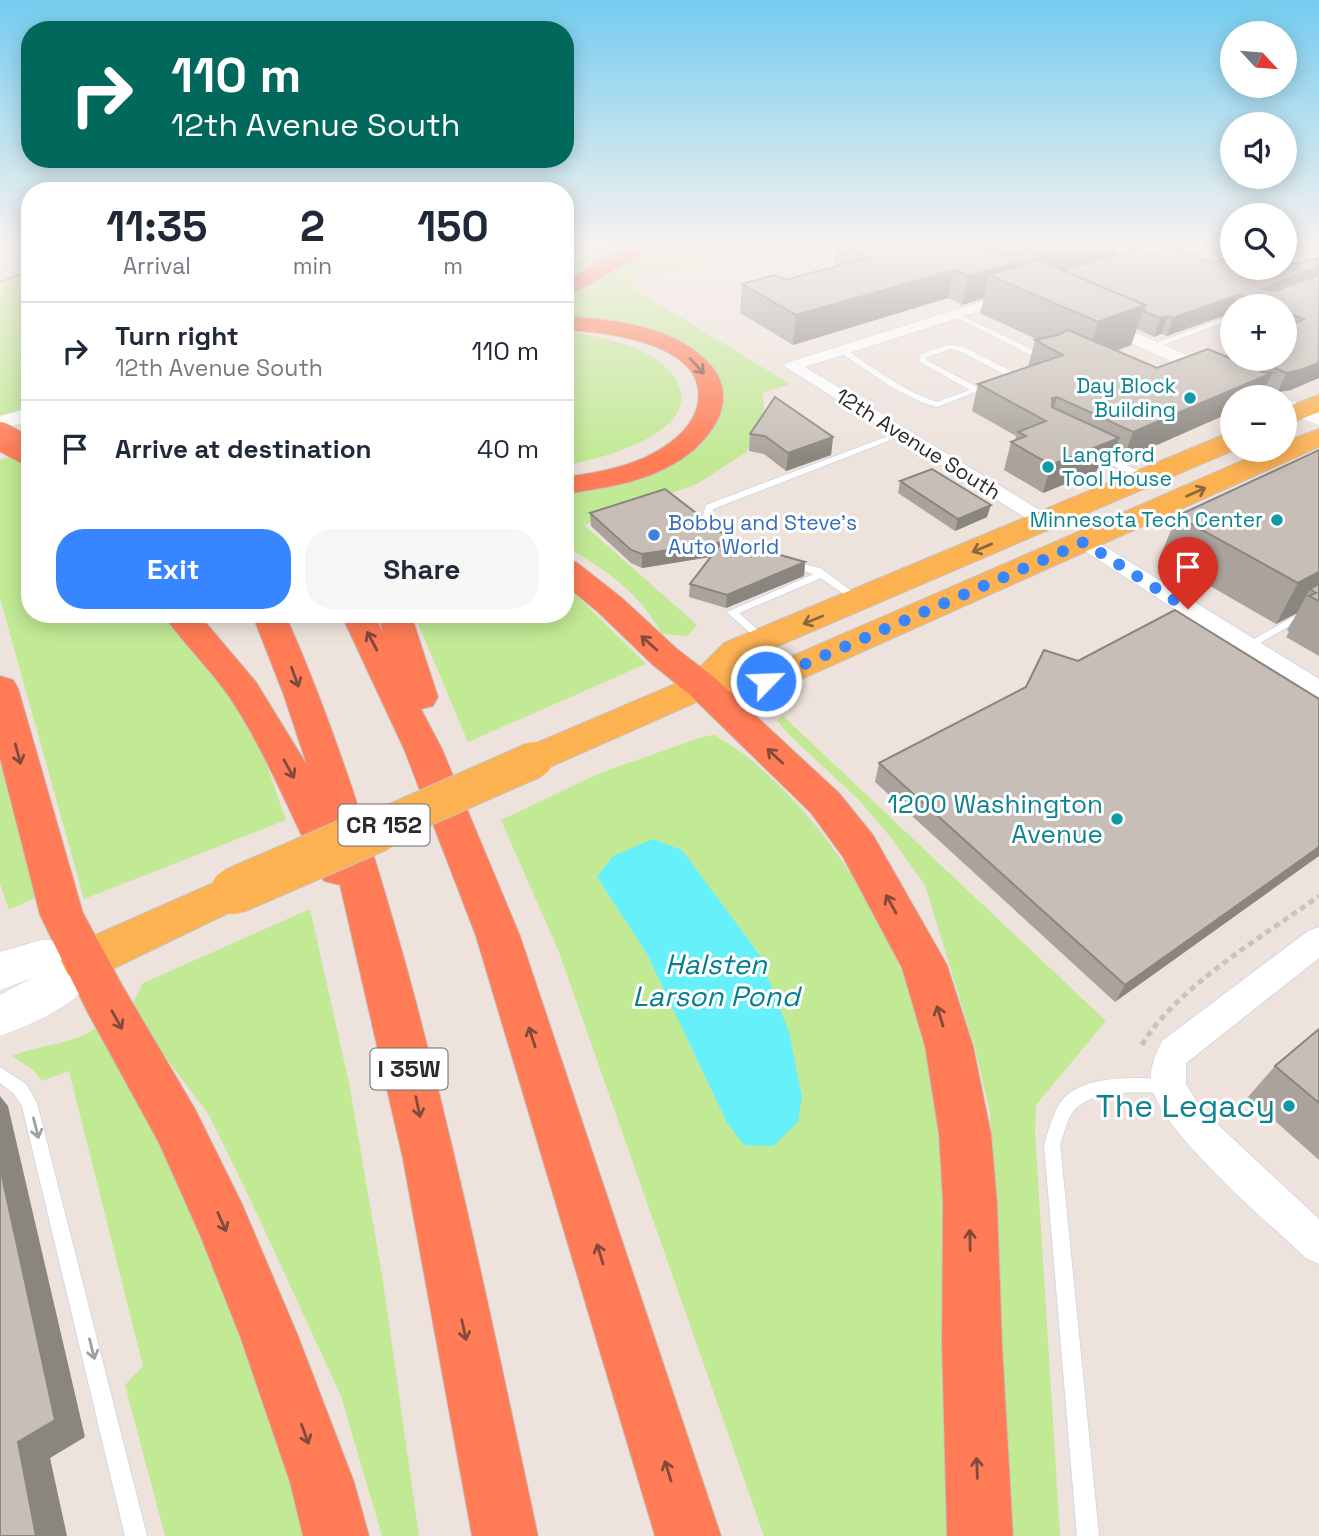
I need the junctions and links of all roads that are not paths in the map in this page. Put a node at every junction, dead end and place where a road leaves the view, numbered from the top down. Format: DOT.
graph roads {
  1 [pos="948,316"];
  2 [pos="957,316"];
  3 [pos="1084,316"];
  4 [pos="1220,321"];
  5 [pos="574,326"];
  6 [pos="574,327"];
  7 [pos="1152,346"];
  8 [pos="839,349"];
  9 [pos="1046,359"];
  10 [pos="792,366"];
  11 [pos="878,373"];
  12 [pos="1241,385"];
  13 [pos="976,390"];
  14 [pos="21,417"];
  15 [pos="0,423"];
  16 [pos="902,434"];
  17 [pos="0,436"];
  18 [pos="1319,437"];
  19 [pos="1220,446"];
  20 [pos="21,447"];
  21 [pos="21,447"];
  22 [pos="1084,448"];
  23 [pos="0,454"];
  24 [pos="574,469"];
  25 [pos="1147,478"];
  26 [pos="574,484"];
  27 [pos="1044,521"];
  28 [pos="1084,542"];
  29 [pos="822,574"];
  30 [pos="574,577"];
  31 [pos="860,601"];
  32 [pos="945,603"];
  33 [pos="1319,605"];
  34 [pos="187,623"];
  35 [pos="272,623"];
  36 [pos="362,623"];
  37 [pos="397,623"];
  38 [pos="764,640"];
  39 [pos="1247,646"];
  40 [pos="702,686"];
  41 [pos="0,688"];
  42 [pos="1319,690"];
  43 [pos="469,860"];
  44 [pos="1319,940"];
  45 [pos="84,961"];
  46 [pos="0,971"];
  47 [pos="389,986"];
  48 [pos="0,1016"];
  49 [pos="0,1074"];
  50 [pos="1155,1086"];
  51 [pos="1319,1245"];
  52 [pos="136,1536"];
  53 [pos="336,1536"];
  54 [pos="505,1536"];
  55 [pos="688,1536"];
  56 [pos="980,1536"];
  57 [pos="1088,1536"];
  1 -- 8 [label="street"];
  2 -- 9 [label="lane"];
  3 -- 7 [label="street"];
  4 -- 7 [label="lane"];
  5 -- 26 [label="highway, one-way"];
  6 -- 24 [label="highway"];
  7 -- 12 [label="street"];
  8 -- 10 [label="street"];
  8 -- 11 [label="lane"];
  10 -- 16 [label="street, 12th Avenue South"];
  11 -- 13 [label="lane"];
  13 -- 13 [label="lane"];
  14 -- 15 [label="street"];
  16 -- 27 [label="street, 12th Avenue South"];
  16 -- 29 [label="lane"];
  17 -- 20 [label="highway, bridge"];
  28 -- 18 [label="main road, CR 152, one-way"];
  19 -- 25 [label="main road, CR 152"];
  21 -- 23 [label="main road"];
  22 -- 25 [label="lane"];
  25 -- 27 [label="main road, CR 152"];
  25 -- 28 [label="main road"];
  27 -- 31 [label="main road, CR 152, one-way"];
  27 -- 32 [label="main road"];
  28 -- 32 [label="main road, CR 152"];
  28 -- 39 [label="street"];
  29 -- 31 [label="lane"];
  29 -- 38 [label="lane"];
  40 -- 30 [label="highway, one-way"];
  31 -- 38 [label="main road, CR 152, one-way"];
  32 -- 40 [label="main road, CR 152"];
  33 -- 39 [label="lane"];
  34 -- 47 [label="highway, one-way"];
  35 -- 47 [label="highway, I 35W, one-way"];
  43 -- 36 [label="highway, one-way"];
  37 -- 43 [label="highway"];
  38 -- 40 [label="main road, CR 152"];
  39 -- 42 [label="street"];
  40 -- 45 [label="main road, CR 152, bridge"];
  56 -- 40 [label="highway, one-way"];
  41 -- 45 [label="highway, one-way"];
  55 -- 43 [label="highway, one-way"];
  44 -- 50 [label="street"];
  45 -- 46 [label="main road"];
  45 -- 48 [label="main road, CR 152"];
  45 -- 53 [label="highway, one-way"];
  47 -- 54 [label="highway, I 35W, one-way"];
  49 -- 52 [label="lane, one-way"];
  50 -- 51 [label="street"];
  50 -- 57 [label="lane"];
}
